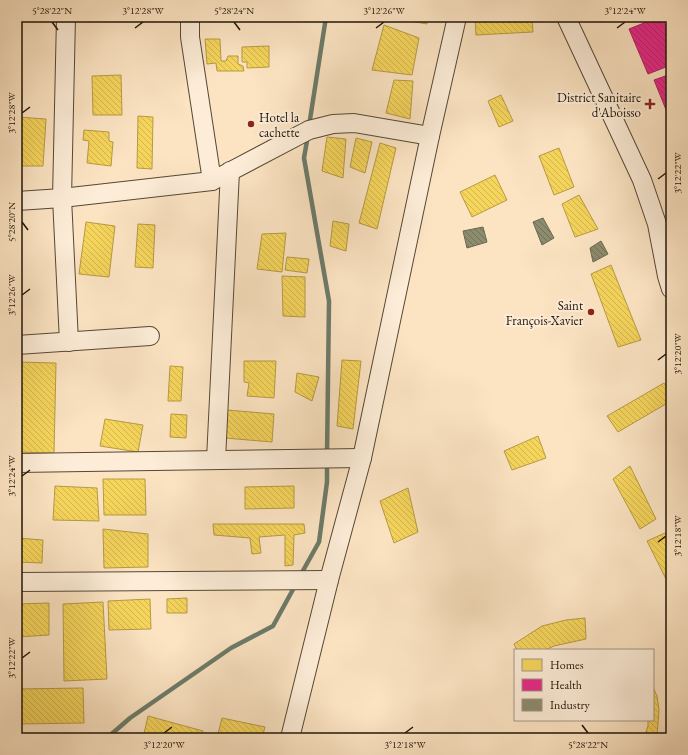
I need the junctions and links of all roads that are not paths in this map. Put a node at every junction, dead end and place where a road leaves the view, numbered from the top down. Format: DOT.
graph roads {
  1 [pos="66,17"];
  2 [pos="190,17"];
  3 [pos="457,17"];
  4 [pos="566,17"];
  5 [pos="430,136"];
  6 [pos="230,171"];
  7 [pos="212,181"];
  8 [pos="62,198"];
  9 [pos="17,201"];
  10 [pos="671,289"];
  11 [pos="150,336"];
  12 [pos="68,342"];
  13 [pos="17,345"];
  14 [pos="362,458"];
  15 [pos="216,460"];
  16 [pos="17,463"];
  17 [pos="329,580"];
  18 [pos="17,582"];
  19 [pos="290,738"];
  1 -- 8 [label="street"];
  2 -- 7 [label="street"];
  3 -- 5 [label="street"];
  4 -- 10 [label="street"];
  5 -- 6 [label="street"];
  5 -- 14 [label="street"];
  6 -- 7 [label="street"];
  6 -- 15 [label="street"];
  7 -- 8 [label="street"];
  8 -- 9 [label="street"];
  8 -- 12 [label="street"];
  11 -- 12 [label="street"];
  12 -- 13 [label="street"];
  14 -- 15 [label="street"];
  14 -- 17 [label="street"];
  15 -- 16 [label="street"];
  17 -- 18 [label="street"];
  17 -- 19 [label="street"];
}
